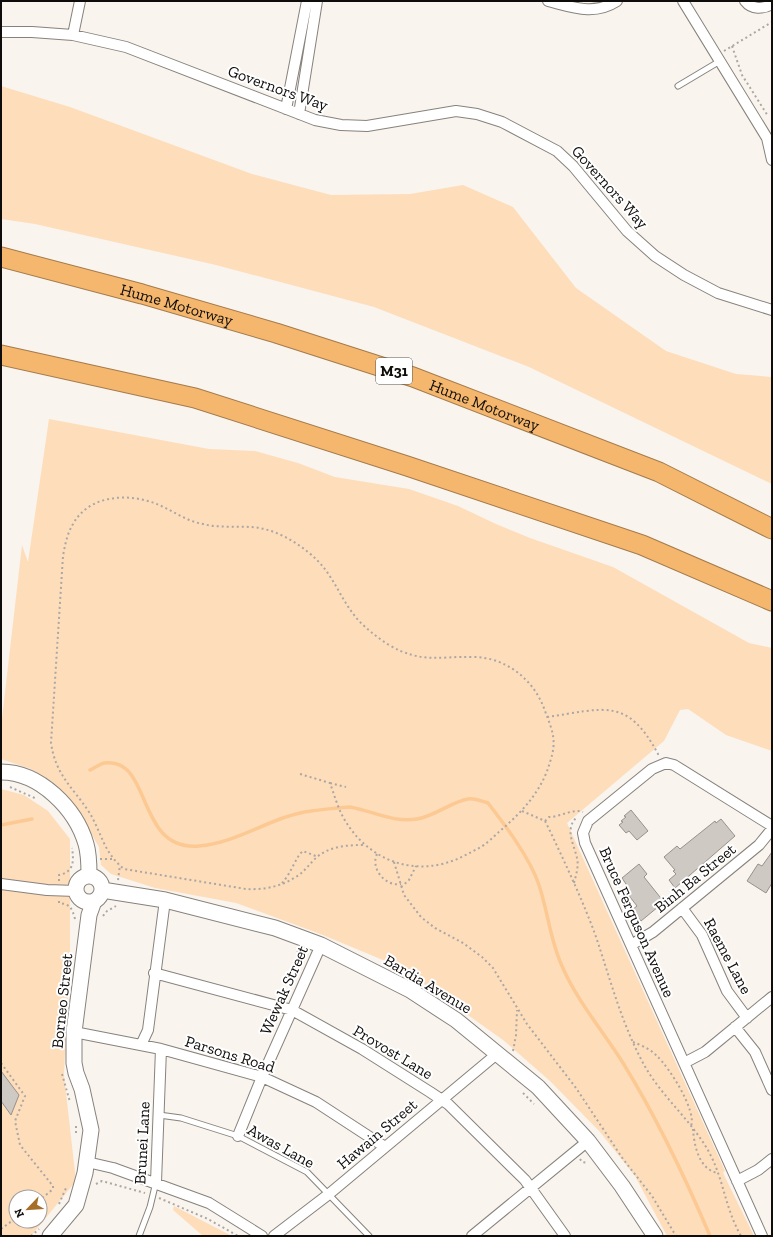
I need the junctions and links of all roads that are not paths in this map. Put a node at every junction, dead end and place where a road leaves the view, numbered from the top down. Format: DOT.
graph roads {
  1 [pos="80,1"];
  2 [pos="307,1"];
  3 [pos="317,1"];
  4 [pos="548,1"];
  5 [pos="617,1"];
  6 [pos="683,1"];
  7 [pos="745,1"];
  8 [pos="772,4"];
  9 [pos="1,32"];
  10 [pos="73,35"];
  11 [pos="718,58"];
  12 [pos="678,86"];
  13 [pos="286,109"];
  14 [pos="299,114"];
  15 [pos="772,160"];
  16 [pos="1,257"];
  17 [pos="772,310"];
  18 [pos="1,355"];
  19 [pos="772,529"];
  20 [pos="772,601"];
  21 [pos="1,772"];
  22 [pos="772,828"];
  23 [pos="89,875"];
  24 [pos="1,884"];
  25 [pos="76,891"];
  26 [pos="98,896"];
  27 [pos="164,900"];
  28 [pos="682,908"];
  29 [pos="321,945"];
  30 [pos="631,945"];
  31 [pos="154,973"];
  32 [pos="772,997"];
  33 [pos="292,1010"];
  34 [pos="747,1018"];
  35 [pos="735,1027"];
  36 [pos="74,1032"];
  37 [pos="141,1045"];
  38 [pos="161,1049"];
  39 [pos="505,1052"];
  40 [pos="684,1063"];
  41 [pos="262,1077"];
  42 [pos="772,1090"];
  43 [pos="442,1099"];
  44 [pos="159,1115"];
  45 [pos="238,1136"];
  46 [pos="588,1141"];
  47 [pos="385,1147"];
  48 [pos="772,1159"];
  49 [pos="87,1162"];
  50 [pos="737,1181"];
  51 [pos="156,1182"];
  52 [pos="532,1188"];
  53 [pos="329,1194"];
  54 [pos="50,1236"];
  55 [pos="139,1236"];
  56 [pos="262,1236"];
  57 [pos="274,1236"];
  58 [pos="369,1236"];
  59 [pos="472,1236"];
  60 [pos="565,1236"];
  61 [pos="655,1236"];
  62 [pos="762,1236"];
  1 -- 10 [label="street"];
  2 -- 13 [label="street"];
  3 -- 14 [label="street"];
  4 -- 5 [label="street"];
  6 -- 11 [label="street"];
  7 -- 8 [label="street"];
  9 -- 10 [label="street, Governors Way"];
  10 -- 13 [label="street, Governors Way"];
  11 -- 12 [label="lane"];
  11 -- 15 [label="street"];
  13 -- 14 [label="street, Governors Way"];
  14 -- 17 [label="street, Governors Way"];
  16 -- 19 [label="highway, Hume Motorway / M31"];
  18 -- 20 [label="highway"];
  21 -- 23 [label="street"];
  22 -- 28 [label="street, Binh Ba Street"];
  22 -- 30 [label="street, Bruce Ferguson Avenue"];
  23 -- 25 [label="street"];
  23 -- 26 [label="street"];
  24 -- 25 [label="street"];
  25 -- 26 [label="street"];
  26 -- 27 [label="street, Bardia Avenue"];
  26 -- 36 [label="street, Borneo Street"];
  27 -- 29 [label="street, Bardia Avenue"];
  27 -- 31 [label="street"];
  28 -- 30 [label="street, Binh Ba Street"];
  28 -- 34 [label="street, Raeme Lane"];
  29 -- 33 [label="street, Wewak Street"];
  29 -- 39 [label="street, Bardia Avenue"];
  30 -- 40 [label="street, Bruce Ferguson Avenue"];
  31 -- 33 [label="street, Provost Lane"];
  31 -- 37 [label="street"];
  32 -- 34 [label="street"];
  33 -- 41 [label="street, Wewak Street"];
  33 -- 43 [label="street, Provost Lane"];
  34 -- 35 [label="street"];
  35 -- 40 [label="street"];
  35 -- 42 [label="street"];
  36 -- 37 [label="street, Parsons Road"];
  36 -- 49 [label="street, Borneo Street"];
  37 -- 38 [label="street, Parsons Road"];
  38 -- 41 [label="street, Parsons Road"];
  38 -- 44 [label="street, Brunei Lane"];
  39 -- 43 [label="street, Hawain Street"];
  39 -- 46 [label="street, Bardia Avenue"];
  40 -- 50 [label="street, Bruce Ferguson Avenue"];
  41 -- 45 [label="street, Wewak Street"];
  41 -- 47 [label="street, Parsons Road"];
  43 -- 47 [label="street, Hawain Street"];
  43 -- 52 [label="street, Provost Lane"];
  44 -- 45 [label="lane, Awas Lane"];
  44 -- 51 [label="street, Brunei Lane"];
  45 -- 53 [label="lane, Awas Lane"];
  46 -- 52 [label="street"];
  46 -- 61 [label="street, Bardia Avenue"];
  47 -- 53 [label="street, Hawain Street"];
  48 -- 50 [label="street"];
  49 -- 51 [label="street"];
  49 -- 54 [label="street, Borneo Street"];
  50 -- 62 [label="street, Bruce Ferguson Avenue"];
  51 -- 55 [label="lane, Brunei Lane"];
  51 -- 56 [label="street"];
  52 -- 59 [label="street"];
  52 -- 60 [label="street, Provost Lane"];
  53 -- 57 [label="street, Hawain Street"];
  53 -- 58 [label="lane, Awas Lane"];
}
